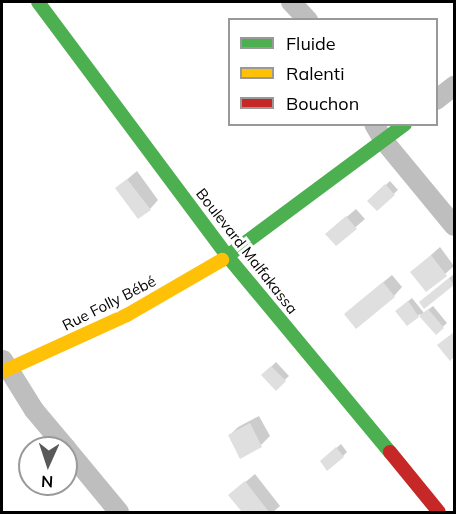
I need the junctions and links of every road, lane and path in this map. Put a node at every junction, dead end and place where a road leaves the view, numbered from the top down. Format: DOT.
graph roads {
  1 [pos="38,2"];
  2 [pos="291,2"];
  3 [pos="308,2"];
  4 [pos="308,18"];
  5 [pos="310,18"];
  6 [pos="454,86"];
  7 [pos="438,98"];
  8 [pos="399,126"];
  9 [pos="379,133"];
  10 [pos="454,226"];
  11 [pos="228,257"];
  12 [pos="4,366"];
  13 [pos="56,436"];
  14 [pos="78,463"];
  15 [pos="119,513"];
  16 [pos="439,513"];
  1 -- 11 [label="street, Boulevard Malfakassa"];
  2 -- 4 [label="street"];
  3 -- 5 [label="street"];
  6 -- 7 [label="street"];
  8 -- 9 [label="street, Rue Folly Bébé"];
  9 -- 10 [label="street"];
  9 -- 11 [label="street, Rue Folly Bébé"];
  11 -- 12 [label="street, Rue Folly Bébé"];
  11 -- 16 [label="street, Boulevard Malfakassa"];
  12 -- 13 [label="street"];
  14 -- 15 [label="street"];
}
